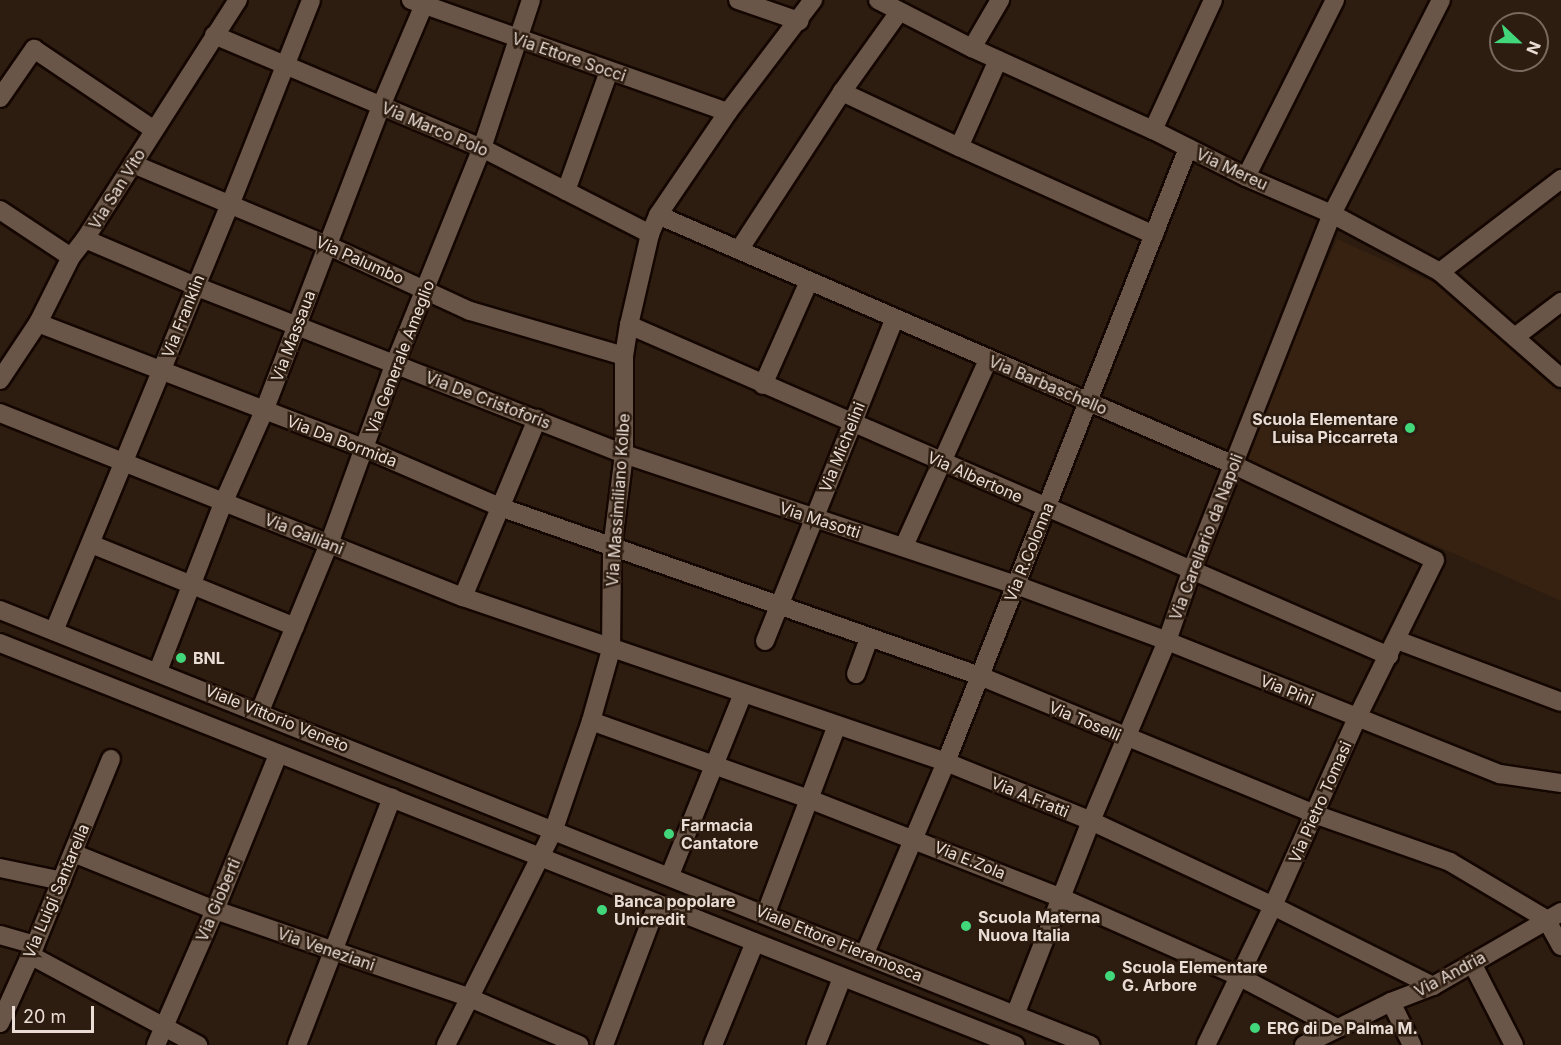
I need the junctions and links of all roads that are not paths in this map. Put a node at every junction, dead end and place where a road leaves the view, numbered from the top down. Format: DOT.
graph roads {
  1 [pos="238,0"];
  2 [pos="311,0"];
  3 [pos="531,0"];
  4 [pos="738,0"];
  5 [pos="813,0"];
  6 [pos="878,0"];
  7 [pos="1000,0"];
  8 [pos="1213,0"];
  9 [pos="1335,0"];
  10 [pos="1438,1"];
  11 [pos="420,2"];
  12 [pos="899,12"];
  13 [pos="799,21"];
  14 [pos="214,35"];
  15 [pos="517,39"];
  16 [pos="972,48"];
  17 [pos="998,60"];
  18 [pos="286,65"];
  19 [pos="609,71"];
  20 [pos="842,92"];
  21 [pos="0,98"];
  22 [pos="381,106"];
  23 [pos="728,112"];
  24 [pos="154,130"];
  25 [pos="1154,130"];
  26 [pos="959,147"];
  27 [pos="482,148"];
  28 [pos="1188,148"];
  29 [pos="133,164"];
  30 [pos="1246,177"];
  31 [pos="1561,179"];
  32 [pos="566,191"];
  33 [pos="230,205"];
  34 [pos="0,210"];
  35 [pos="1332,214"];
  36 [pos="658,215"];
  37 [pos="650,234"];
  38 [pos="1154,235"];
  39 [pos="85,240"];
  40 [pos="327,245"];
  41 [pos="739,250"];
  42 [pos="71,257"];
  43 [pos="1440,272"];
  44 [pos="808,281"];
  45 [pos="195,286"];
  46 [pos="426,289"];
  47 [pos="1561,302"];
  48 [pos="894,320"];
  49 [pos="38,323"];
  50 [pos="298,325"];
  51 [pos="628,325"];
  52 [pos="1515,338"];
  53 [pos="624,356"];
  54 [pos="988,360"];
  55 [pos="395,363"];
  56 [pos="160,372"];
  57 [pos="1561,378"];
  58 [pos="0,380"];
  59 [pos="763,385"];
  60 [pos="1089,402"];
  61 [pos="264,411"];
  62 [pos="0,413"];
  63 [pos="537,419"];
  64 [pos="852,424"];
  65 [pos="366,449"];
  66 [pos="624,454"];
  67 [pos="125,462"];
  68 [pos="943,462"];
  69 [pos="1234,465"];
  70 [pos="224,501"];
  71 [pos="500,507"];
  72 [pos="1046,508"];
  73 [pos="813,518"];
  74 [pos="91,544"];
  75 [pos="329,544"];
  76 [pos="904,546"];
  77 [pos="612,549"];
  78 [pos="1435,560"];
  79 [pos="1191,572"];
  80 [pos="192,584"];
  81 [pos="1016,585"];
  82 [pos="463,597"];
  83 [pos="780,607"];
  84 [pos="0,610"];
  85 [pos="295,627"];
  86 [pos="54,631"];
  87 [pos="868,638"];
  88 [pos="765,641"];
  89 [pos="1167,641"];
  90 [pos="0,643"];
  91 [pos="1393,648"];
  92 [pos="611,650"];
  93 [pos="158,671"];
  94 [pos="856,674"];
  95 [pos="980,676"];
  96 [pos="743,693"];
  97 [pos="1561,702"];
  98 [pos="260,711"];
  99 [pos="1357,718"];
  100 [pos="591,721"];
  101 [pos="837,725"];
  102 [pos="1126,738"];
  103 [pos="278,754"];
  104 [pos="111,759"];
  105 [pos="946,762"];
  106 [pos="715,763"];
  107 [pos="1561,783"];
  108 [pos="392,798"];
  109 [pos="809,799"];
  110 [pos="1314,814"];
  111 [pos="1091,821"];
  112 [pos="554,829"];
  113 [pos="913,838"];
  114 [pos="73,854"];
  115 [pos="539,858"];
  116 [pos="0,868"];
  117 [pos="670,875"];
  118 [pos="62,881"];
  119 [pos="1062,898"];
  120 [pos="657,905"];
  121 [pos="1273,906"];
  122 [pos="215,910"];
  123 [pos="766,913"];
  124 [pos="1554,915"];
  125 [pos="0,934"];
  126 [pos="755,942"];
  127 [pos="1561,946"];
  128 [pos="33,950"];
  129 [pos="332,951"];
  130 [pos="865,953"];
  131 [pos="1472,963"];
  132 [pos="1240,976"];
  133 [pos="843,978"];
  134 [pos="1433,986"];
  135 [pos="470,998"];
  136 [pos="1391,1002"];
  137 [pos="1015,1015"];
  138 [pos="0,1023"];
  139 [pos="164,1025"];
  140 [pos="1337,1028"];
  141 [pos="156,1045"];
  142 [pos="198,1045"];
  143 [pos="297,1045"];
  144 [pos="446,1045"];
  145 [pos="579,1045"];
  146 [pos="604,1045"];
  147 [pos="713,1045"];
  148 [pos="816,1045"];
  149 [pos="1014,1045"];
  150 [pos="1090,1045"];
  151 [pos="1206,1045"];
  152 [pos="1304,1045"];
  153 [pos="1412,1045"];
  154 [pos="1514,1045"];
  1 -- 14 [label="street, Via San Vito"];
  2 -- 18 [label="street, Via Franklin"];
  3 -- 15 [label="street, Via Generale Ameglio"];
  4 -- 13 [label="street"];
  5 -- 13 [label="street, Via Massimiliano Kolbe"];
  6 -- 12 [label="street, Via Mereu"];
  7 -- 16 [label="street"];
  8 -- 25 [label="street"];
  9 -- 30 [label="street"];
  10 -- 35 [label="street, Via Carellario da Napoli"];
  11 -- 15 [label="street, Via Ettore Socci"];
  11 -- 22 [label="street, Via Massaua"];
  12 -- 16 [label="street, Via Mereu"];
  12 -- 20 [label="street"];
  13 -- 23 [label="street, Via Massimiliano Kolbe"];
  14 -- 18 [label="street, Via Marco Polo"];
  14 -- 24 [label="street, Via San Vito"];
  15 -- 19 [label="street, Via Ettore Socci"];
  15 -- 27 [label="street, Via Generale Ameglio"];
  16 -- 17 [label="street, Via Mereu"];
  17 -- 25 [label="street, Via Mereu"];
  17 -- 26 [label="street"];
  18 -- 22 [label="street, Via Marco Polo"];
  18 -- 33 [label="street, Via Franklin"];
  19 -- 23 [label="street, Via Ettore Socci"];
  19 -- 32 [label="street"];
  20 -- 26 [label="street"];
  20 -- 41 [label="street"];
  21 -- 24 [label="street"];
  22 -- 27 [label="street, Via Marco Polo"];
  22 -- 40 [label="street, Via Massaua"];
  23 -- 36 [label="street, Via Massimiliano Kolbe"];
  24 -- 29 [label="street, Via San Vito"];
  25 -- 28 [label="street, Via Mereu"];
  26 -- 38 [label="street"];
  27 -- 32 [label="street, Via Marco Polo"];
  27 -- 46 [label="street, Via Generale Ameglio"];
  28 -- 30 [label="street, Via Mereu"];
  28 -- 38 [label="street, Via R.Colonna"];
  29 -- 33 [label="street, Via Palumbo"];
  29 -- 39 [label="street, Via San Vito"];
  30 -- 35 [label="street, Via Mereu"];
  31 -- 43 [label="street"];
  32 -- 37 [label="street, Via Marco Polo"];
  33 -- 40 [label="street, Via Palumbo"];
  33 -- 45 [label="street, Via Franklin"];
  34 -- 42 [label="street"];
  35 -- 43 [label="street, Via Mereu"];
  35 -- 69 [label="street, Via Carellario da Napoli"];
  36 -- 37 [label="street, Via Massimiliano Kolbe"];
  36 -- 41 [label="street, Via Barbaschello"];
  37 -- 51 [label="street, Via Massimiliano Kolbe"];
  38 -- 60 [label="street, Via R.Colonna"];
  39 -- 42 [label="street, Via San Vito"];
  39 -- 45 [label="street, Via De Cristoforis"];
  40 -- 46 [label="street, Via Palumbo"];
  40 -- 50 [label="street, Via Massaua"];
  41 -- 44 [label="street, Via Barbaschello"];
  42 -- 49 [label="street, Via San Vito"];
  43 -- 52 [label="street, Via Mereu"];
  44 -- 48 [label="street, Via Barbaschello"];
  44 -- 59 [label="street"];
  45 -- 50 [label="street, Via De Cristoforis"];
  45 -- 56 [label="street, Via Franklin"];
  46 -- 53 [label="street, Via Palumbo"];
  46 -- 55 [label="street, Via Generale Ameglio"];
  47 -- 52 [label="street"];
  48 -- 54 [label="street, Via Barbaschello"];
  48 -- 64 [label="street, Via Michelini"];
  49 -- 56 [label="street, Via Da Bormida"];
  49 -- 58 [label="street, Via San Vito"];
  50 -- 55 [label="street, Via De Cristoforis"];
  50 -- 61 [label="street, Via Massaua"];
  51 -- 53 [label="street, Via Massimiliano Kolbe"];
  51 -- 59 [label="street, Via Albertone"];
  52 -- 57 [label="street, Via Mereu"];
  53 -- 66 [label="street, Via Massimiliano Kolbe"];
  54 -- 60 [label="street, Via Barbaschello"];
  54 -- 68 [label="street"];
  55 -- 63 [label="street, Via De Cristoforis"];
  55 -- 65 [label="street, Via Generale Ameglio"];
  56 -- 61 [label="street, Via Da Bormida"];
  56 -- 67 [label="street, Via Franklin"];
  59 -- 64 [label="street, Via Albertone"];
  60 -- 69 [label="street, Via Barbaschello"];
  60 -- 72 [label="street, Via R.Colonna"];
  61 -- 65 [label="street, Via Da Bormida"];
  61 -- 70 [label="street, Via Massaua"];
  62 -- 67 [label="street, Via Galliani"];
  63 -- 66 [label="street, Via De Cristoforis"];
  63 -- 71 [label="street"];
  64 -- 68 [label="street, Via Albertone"];
  64 -- 73 [label="street, Via Michelini"];
  65 -- 71 [label="street, Via Da Bormida"];
  65 -- 75 [label="street, Via Generale Ameglio"];
  66 -- 73 [label="street, Via Masotti"];
  66 -- 77 [label="street, Via Massimiliano Kolbe"];
  67 -- 70 [label="street, Via Galliani"];
  67 -- 74 [label="street, Via Franklin"];
  68 -- 72 [label="street, Via Albertone"];
  68 -- 76 [label="street"];
  69 -- 78 [label="street, Via Barbaschello"];
  69 -- 79 [label="street, Via Carellario da Napoli"];
  70 -- 75 [label="street, Via Galliani"];
  70 -- 80 [label="street, Via Massaua"];
  71 -- 77 [label="street, Via Da Bormida"];
  71 -- 82 [label="street"];
  72 -- 79 [label="street, Via Albertone"];
  72 -- 81 [label="street, Via R.Colonna"];
  73 -- 76 [label="street, Via Masotti"];
  73 -- 83 [label="street, Via Michelini"];
  74 -- 80 [label="street"];
  74 -- 86 [label="street, Via Franklin"];
  75 -- 82 [label="street, Via Galliani"];
  75 -- 85 [label="street, Via Generale Ameglio"];
  76 -- 81 [label="street, Via Masotti"];
  77 -- 83 [label="street, Via Toselli"];
  77 -- 92 [label="street, Via Massimiliano Kolbe"];
  78 -- 91 [label="street, Via Pietro Tomasi"];
  79 -- 89 [label="street, Via Carellario da Napoli"];
  79 -- 91 [label="street, Via Albertone"];
  80 -- 85 [label="street"];
  80 -- 93 [label="street, Via Massaua"];
  81 -- 89 [label="street, Via Pini"];
  81 -- 95 [label="street, Via R.Colonna"];
  82 -- 92 [label="street, Via Galliani"];
  83 -- 87 [label="street, Via Toselli"];
  83 -- 88 [label="street, Via Michelini"];
  84 -- 86 [label="street, Viale Vittorio Veneto"];
  85 -- 98 [label="street, Via Generale Ameglio"];
  86 -- 93 [label="street, Viale Vittorio Veneto"];
  87 -- 94 [label="street"];
  87 -- 95 [label="street, Via Toselli"];
  89 -- 99 [label="street, Via Pini"];
  89 -- 102 [label="street, Via Carellario da Napoli"];
  90 -- 103 [label="street, Viale Vittorio Veneto"];
  91 -- 97 [label="street, Via Albertone"];
  91 -- 99 [label="street, Via Pietro Tomasi"];
  92 -- 96 [label="street, Via A.Fratti"];
  92 -- 100 [label="street, Via Massimiliano Kolbe"];
  93 -- 98 [label="street, Viale Vittorio Veneto"];
  95 -- 102 [label="street, Via Toselli"];
  95 -- 105 [label="street, Via R.Colonna"];
  96 -- 101 [label="street, Via A.Fratti"];
  96 -- 106 [label="street"];
  98 -- 112 [label="street, Viale Vittorio Veneto"];
  99 -- 107 [label="street, Via Pini"];
  99 -- 110 [label="street, Via Pietro Tomasi"];
  100 -- 106 [label="street, Via E.Zola"];
  100 -- 112 [label="street, Via Massimiliano Kolbe"];
  101 -- 105 [label="street, Via A.Fratti"];
  101 -- 109 [label="street"];
  102 -- 110 [label="street, Via Toselli"];
  102 -- 111 [label="street, Via Carellario da Napoli"];
  103 -- 108 [label="street, Viale Vittorio Veneto"];
  103 -- 122 [label="street, Via Gioberti"];
  104 -- 114 [label="street, Via Luigi Santarella"];
  105 -- 111 [label="street, Via A.Fratti"];
  105 -- 113 [label="street, Via R.Colonna"];
  106 -- 109 [label="street, Via E.Zola"];
  106 -- 117 [label="street"];
  108 -- 115 [label="street, Viale Vittorio Veneto"];
  108 -- 129 [label="street"];
  109 -- 113 [label="street, Via E.Zola"];
  109 -- 123 [label="street"];
  110 -- 121 [label="street, Via Pietro Tomasi"];
  110 -- 124 [label="street, Via Toselli"];
  111 -- 119 [label="street, Via Carellario da Napoli"];
  111 -- 121 [label="street, Via A.Fratti"];
  112 -- 115 [label="street, Via Massimiliano Kolbe"];
  112 -- 117 [label="street, Viale Ettore Fieramosca"];
  113 -- 119 [label="street, Via E.Zola"];
  113 -- 130 [label="street, Via R.Colonna"];
  114 -- 118 [label="street, Via Luigi Santarella"];
  114 -- 122 [label="street, Via Veneziani"];
  115 -- 120 [label="street, Viale Ettore Fieramosca"];
  115 -- 135 [label="street, Via Massimiliano Kolbe"];
  116 -- 118 [label="street"];
  117 -- 123 [label="street, Viale Ettore Fieramosca"];
  118 -- 128 [label="street, Via Luigi Santarella"];
  119 -- 132 [label="street, Via E.Zola"];
  119 -- 137 [label="street, Via Carellario da Napoli"];
  120 -- 126 [label="street, Viale Ettore Fieramosca"];
  120 -- 146 [label="street"];
  121 -- 132 [label="street, Via Pietro Tomasi"];
  121 -- 134 [label="street, Via A.Fratti"];
  122 -- 129 [label="street, Via Veneziani"];
  122 -- 139 [label="street, Via Gioberti"];
  123 -- 130 [label="street, Viale Ettore Fieramosca"];
  124 -- 127 [label="street"];
  124 -- 131 [label="street, Via Andria"];
  125 -- 128 [label="street"];
  126 -- 133 [label="street, Viale Ettore Fieramosca"];
  126 -- 147 [label="street"];
  128 -- 138 [label="street, Via Luigi Santarella"];
  128 -- 139 [label="street"];
  129 -- 135 [label="street, Via Veneziani"];
  129 -- 143 [label="street"];
  130 -- 137 [label="street, Viale Ettore Fieramosca"];
  131 -- 134 [label="street, Via Andria"];
  131 -- 154 [label="street"];
  132 -- 140 [label="street, Via E.Zola"];
  132 -- 151 [label="street, Via Pietro Tomasi"];
  133 -- 148 [label="street"];
  133 -- 149 [label="street, Viale Ettore Fieramosca"];
  134 -- 136 [label="street, Via Andria"];
  135 -- 144 [label="street, Via Massimiliano Kolbe"];
  135 -- 145 [label="street, Via Veneziani"];
  136 -- 140 [label="street, Via Andria"];
  136 -- 153 [label="street"];
  137 -- 150 [label="street, Viale Ettore Fieramosca"];
  139 -- 141 [label="street, Via Gioberti"];
  139 -- 142 [label="street"];
  140 -- 152 [label="street, Via Andria"];
}
